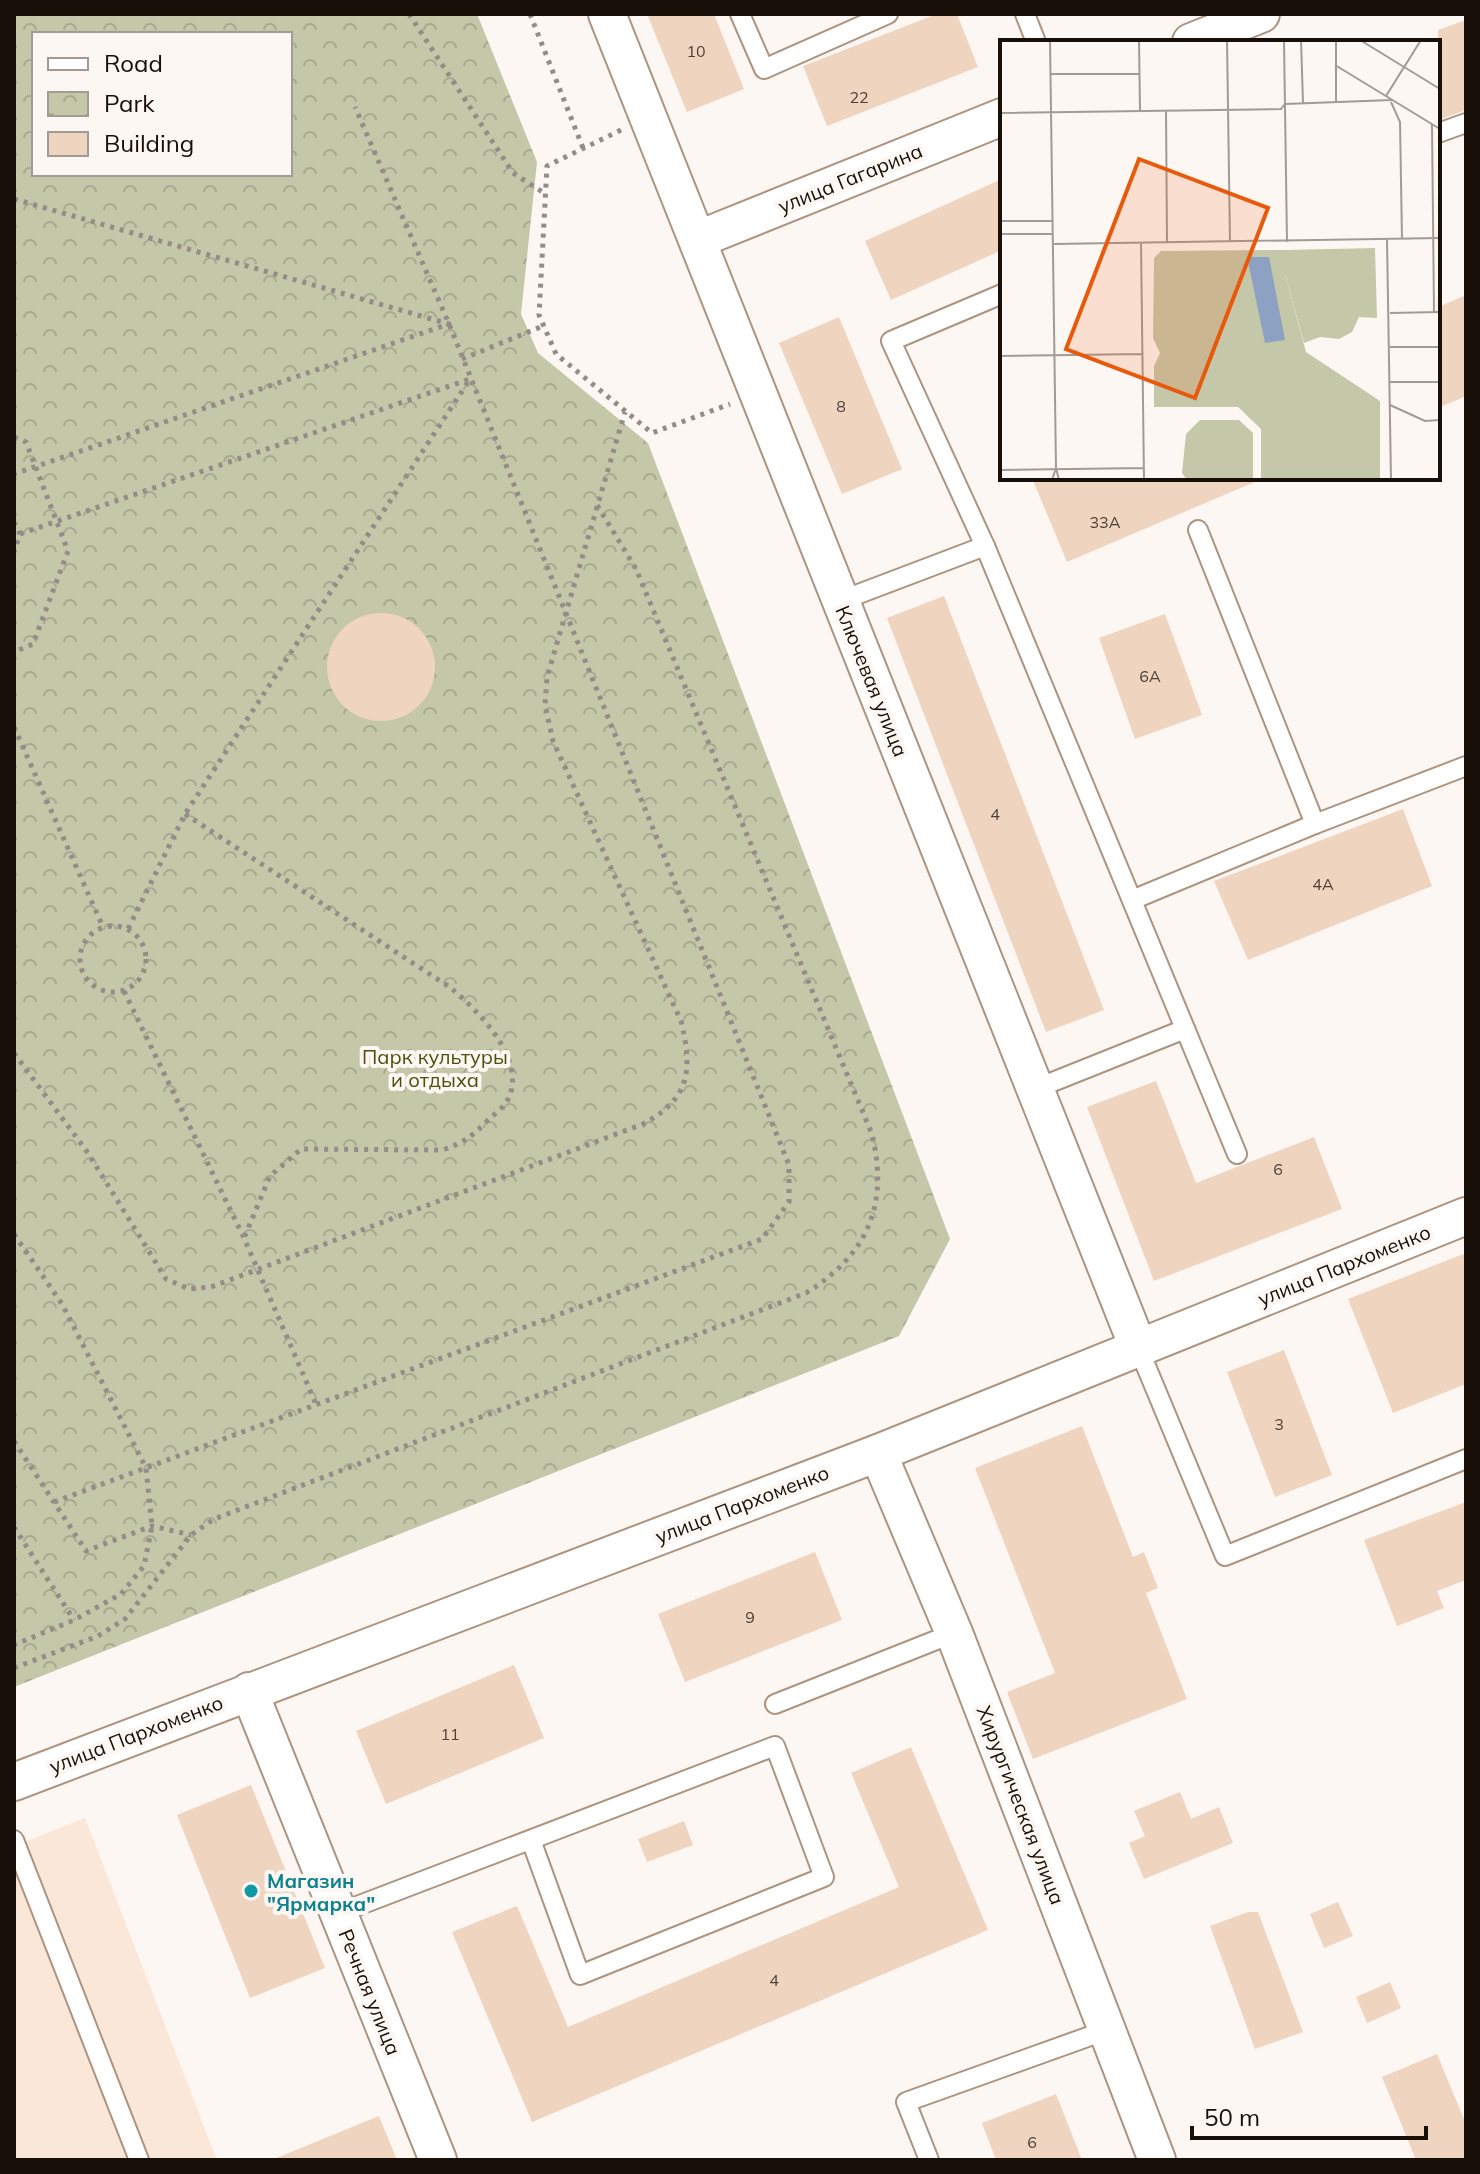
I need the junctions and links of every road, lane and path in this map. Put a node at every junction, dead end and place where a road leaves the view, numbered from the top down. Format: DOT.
graph roads {
  1 [pos="409,14"];
  2 [pos="530,14"];
  3 [pos="607,14"];
  4 [pos="740,14"];
  5 [pos="888,14"];
  6 [pos="1025,14"];
  7 [pos="1261,14"];
  8 [pos="1035,40"];
  9 [pos="1196,40"];
  10 [pos="355,107"];
  11 [pos="1000,118"];
  12 [pos="1466,123"];
  13 [pos="633,124"];
  14 [pos="1440,132"];
  15 [pos="583,148"];
  16 [pos="545,194"];
  17 [pos="14,199"];
  18 [pos="699,239"];
  19 [pos="1000,295"];
  20 [pos="449,324"];
  21 [pos="543,326"];
  22 [pos="462,359"];
  23 [pos="470,379"];
  24 [pos="742,400"];
  25 [pos="625,412"];
  26 [pos="14,437"];
  27 [pos="35,465"];
  28 [pos="14,474"];
  29 [pos="597,505"];
  30 [pos="56,520"];
  31 [pos="14,522"];
  32 [pos="1198,530"];
  33 [pos="20,534"];
  34 [pos="985,546"];
  35 [pos="14,552"];
  36 [pos="840,601"];
  37 [pos="565,612"];
  38 [pos="14,652"];
  39 [pos="14,727"];
  40 [pos="1466,766"];
  41 [pos="185,814"];
  42 [pos="1315,824"];
  43 [pos="1132,900"];
  44 [pos="103,927"];
  45 [pos="128,929"];
  46 [pos="124,991"];
  47 [pos="1185,1029"];
  48 [pos="14,1053"];
  49 [pos="1035,1089"];
  50 [pos="1237,1154"];
  51 [pos="1466,1216"];
  52 [pos="14,1234"];
  53 [pos="244,1238"];
  54 [pos="258,1269"];
  55 [pos="1138,1347"];
  56 [pos="316,1404"];
  57 [pos="14,1441"];
  58 [pos="878,1453"];
  59 [pos="1466,1459"];
  60 [pos="146,1468"];
  61 [pos="54,1502"];
  62 [pos="152,1526"];
  63 [pos="14,1527"];
  64 [pos="191,1535"];
  65 [pos="74,1620"];
  66 [pos="954,1633"];
  67 [pos="14,1645"];
  68 [pos="14,1668"];
  69 [pos="249,1691"];
  70 [pos="775,1704"];
  71 [pos="14,1782"];
  72 [pos="14,1840"];
  73 [pos="531,1840"];
  74 [pos="339,1913"];
  75 [pos="1107,2030"];
  76 [pos="139,2160"];
  77 [pos="438,2160"];
  78 [pos="929,2160"];
  79 [pos="1157,2160"];
  1 -- 16 [label="path"];
  2 -- 15 [label="path"];
  3 -- 18 [label="street, Ключевая улица"];
  4 -- 5 [label="lane"];
  6 -- 8 [label="lane"];
  7 -- 9 [label="street"];
  10 -- 20 [label="path"];
  11 -- 18 [label="street, улица Гагарина"];
  12 -- 14 [label="lane"];
  13 -- 15 [label="path"];
  15 -- 16 [label="path"];
  16 -- 21 [label="path"];
  17 -- 20 [label="path"];
  18 -- 36 [label="street, Ключевая улица"];
  19 -- 34 [label="lane"];
  20 -- 22 [label="path"];
  20 -- 27 [label="path"];
  21 -- 22 [label="path"];
  21 -- 25 [label="path"];
  22 -- 23 [label="path"];
  23 -- 30 [label="path"];
  23 -- 37 [label="path"];
  23 -- 41 [label="path"];
  24 -- 25 [label="path"];
  25 -- 29 [label="path"];
  26 -- 27 [label="path"];
  27 -- 28 [label="path"];
  27 -- 30 [label="path"];
  29 -- 37 [label="path"];
  29 -- 64 [label="path"];
  30 -- 33 [label="path"];
  30 -- 38 [label="path"];
  31 -- 33 [label="path"];
  32 -- 42 [label="lane"];
  33 -- 35 [label="path"];
  34 -- 36 [label="lane"];
  34 -- 43 [label="lane"];
  36 -- 49 [label="street, Ключевая улица"];
  37 -- 54 [label="path"];
  37 -- 56 [label="path"];
  39 -- 44 [label="path"];
  40 -- 42 [label="lane"];
  41 -- 45 [label="path"];
  41 -- 53 [label="path"];
  42 -- 43 [label="lane"];
  43 -- 47 [label="lane"];
  44 -- 45 [label="path"];
  44 -- 46 [label="path"];
  45 -- 46 [label="path"];
  46 -- 53 [label="path"];
  47 -- 49 [label="lane"];
  47 -- 50 [label="lane"];
  48 -- 54 [label="path"];
  49 -- 55 [label="street, Ключевая улица"];
  51 -- 55 [label="street, улица Пархоменко"];
  52 -- 60 [label="path"];
  53 -- 54 [label="path"];
  54 -- 56 [label="path"];
  55 -- 58 [label="street, улица Пархоменко"];
  55 -- 59 [label="lane"];
  56 -- 60 [label="path"];
  57 -- 61 [label="path"];
  58 -- 66 [label="street, Хирургическая улица"];
  58 -- 69 [label="street, улица Пархоменко"];
  60 -- 61 [label="path"];
  60 -- 62 [label="path"];
  61 -- 62 [label="path"];
  62 -- 64 [label="path"];
  62 -- 65 [label="path"];
  63 -- 65 [label="path"];
  64 -- 68 [label="path"];
  65 -- 67 [label="path"];
  66 -- 70 [label="lane"];
  66 -- 75 [label="street, Хирургическая улица"];
  69 -- 71 [label="street, улица Пархоменко"];
  69 -- 74 [label="street, Речная улица"];
  72 -- 76 [label="lane"];
  73 -- 73 [label="lane"];
  73 -- 74 [label="lane"];
  74 -- 77 [label="street, Речная улица"];
  75 -- 78 [label="lane"];
  75 -- 79 [label="street, Хирургическая улица"];
}
